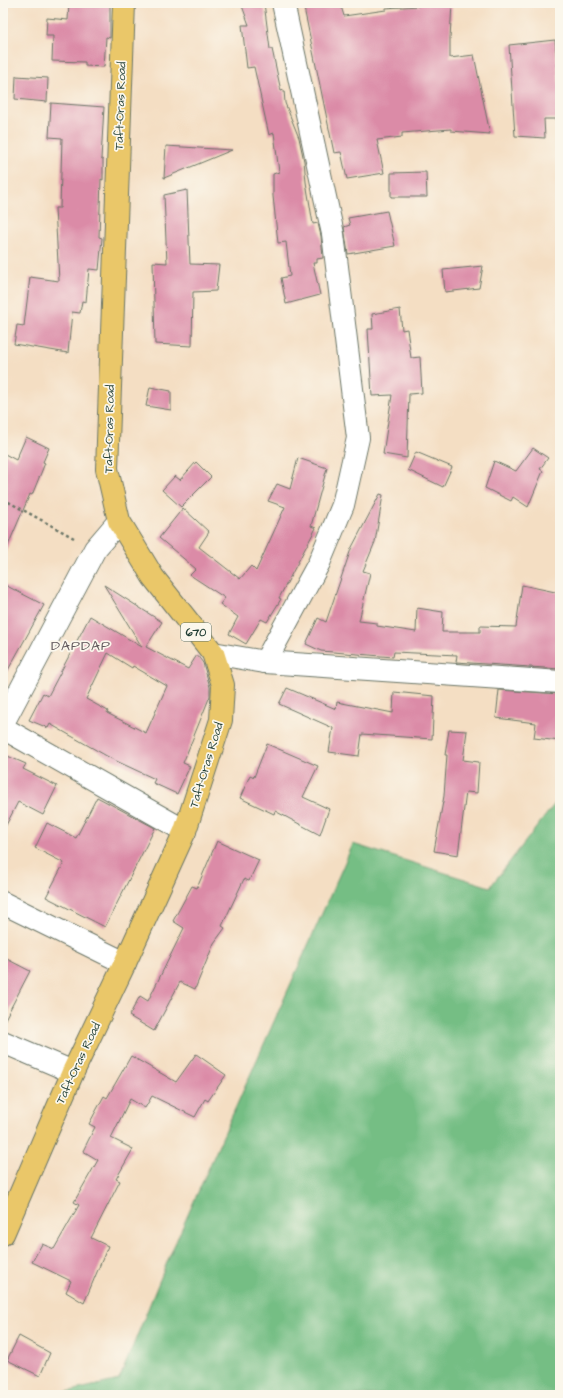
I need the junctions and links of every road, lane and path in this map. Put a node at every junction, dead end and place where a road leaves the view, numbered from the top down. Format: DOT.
graph roads {
  1 [pos="124,3"];
  2 [pos="283,3"];
  3 [pos="3,499"];
  4 [pos="119,521"];
  5 [pos="95,549"];
  6 [pos="213,653"];
  7 [pos="265,662"];
  8 [pos="560,682"];
  9 [pos="3,723"];
  10 [pos="3,728"];
  11 [pos="185,831"];
  12 [pos="3,903"];
  13 [pos="125,963"];
  14 [pos="3,1042"];
  15 [pos="73,1072"];
  16 [pos="3,1234"];
  1 -- 4 [label="main road, Taft-Oras Road / 670"];
  2 -- 7 [label="street"];
  3 -- 5 [label="path"];
  4 -- 5 [label="street"];
  4 -- 6 [label="main road, Taft-Oras Road / 670"];
  5 -- 9 [label="street"];
  6 -- 7 [label="street"];
  6 -- 11 [label="main road, Taft-Oras Road / 670"];
  7 -- 8 [label="street"];
  10 -- 11 [label="street"];
  11 -- 13 [label="main road, Taft-Oras Road / 670"];
  12 -- 13 [label="street"];
  13 -- 15 [label="main road, Taft-Oras Road / 670"];
  14 -- 15 [label="street"];
  15 -- 16 [label="main road, Taft-Oras Road / 670"];
}
